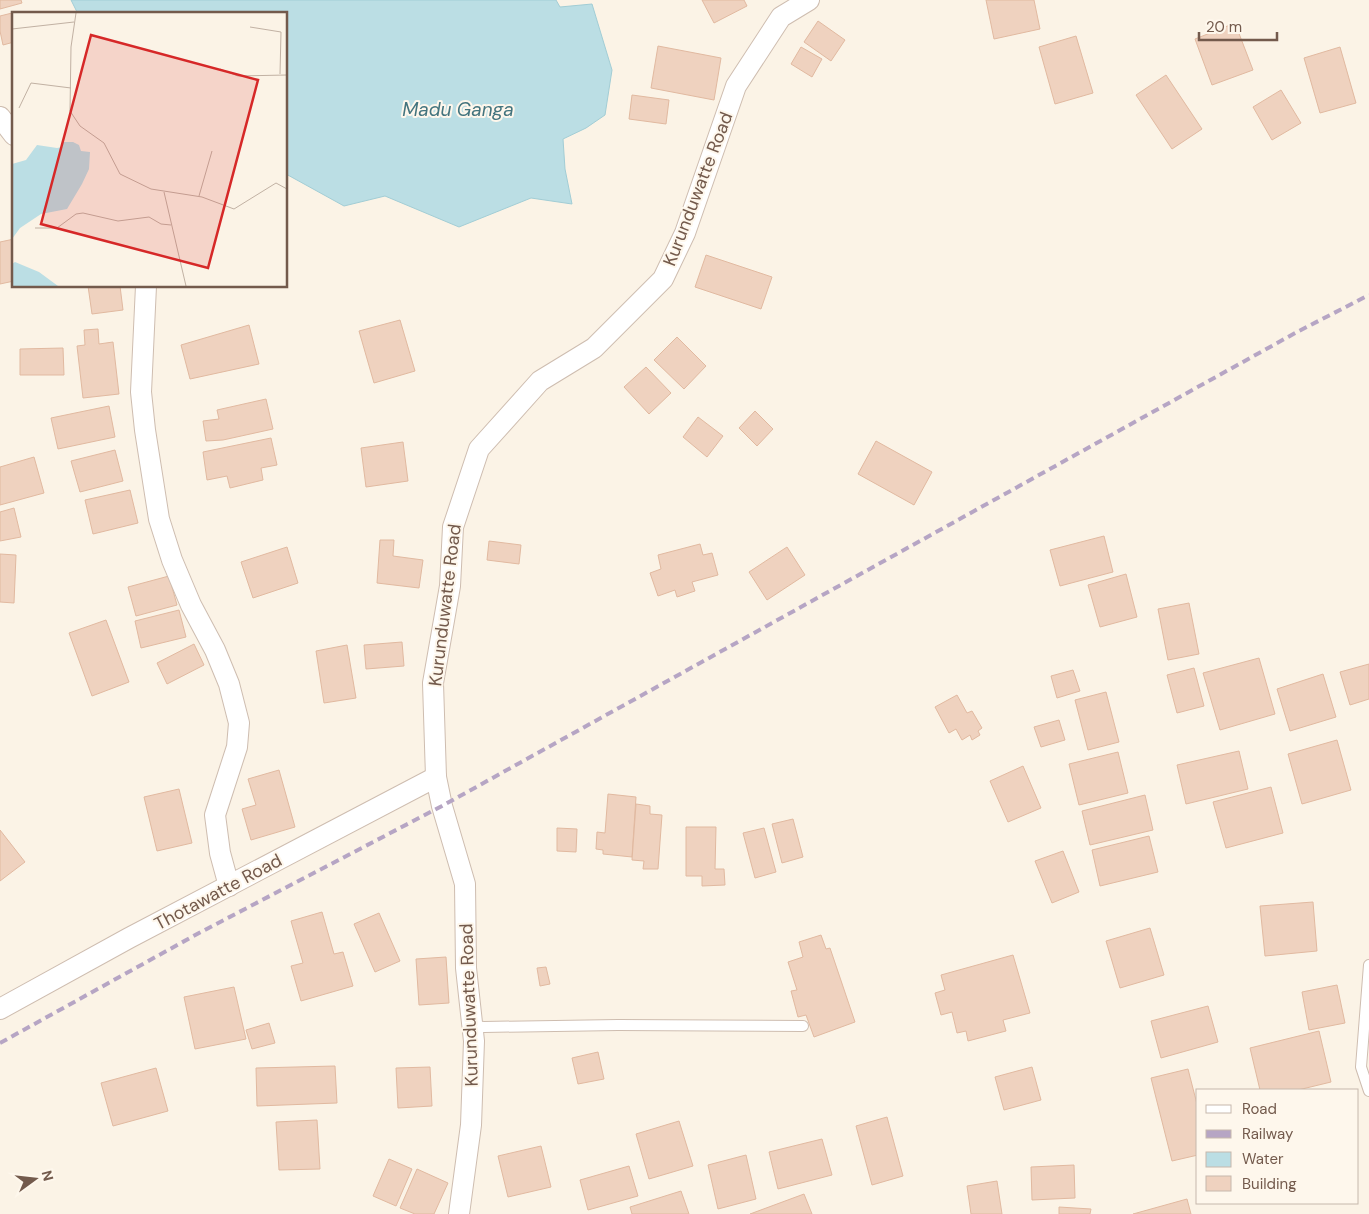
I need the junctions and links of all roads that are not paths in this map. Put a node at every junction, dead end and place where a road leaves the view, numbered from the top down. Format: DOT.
graph roads {
  1 [pos="809,0"];
  2 [pos="0,117"];
  3 [pos="12,132"];
  4 [pos="146,288"];
  5 [pos="436,777"];
  6 [pos="229,886"];
  7 [pos="1369,965"];
  8 [pos="0,1009"];
  9 [pos="472,1026"];
  10 [pos="803,1026"];
  11 [pos="1369,1091"];
  12 [pos="459,1214"];
  1 -- 5 [label="street, Kurunduwatte Road"];
  2 -- 3 [label="street"];
  4 -- 6 [label="street"];
  5 -- 6 [label="street, Thotawatte Road"];
  5 -- 9 [label="street, Kurunduwatte Road"];
  6 -- 8 [label="street, Thotawatte Road"];
  7 -- 11 [label="lane"];
  9 -- 10 [label="lane"];
  9 -- 12 [label="street, Kurunduwatte Road"];
}
